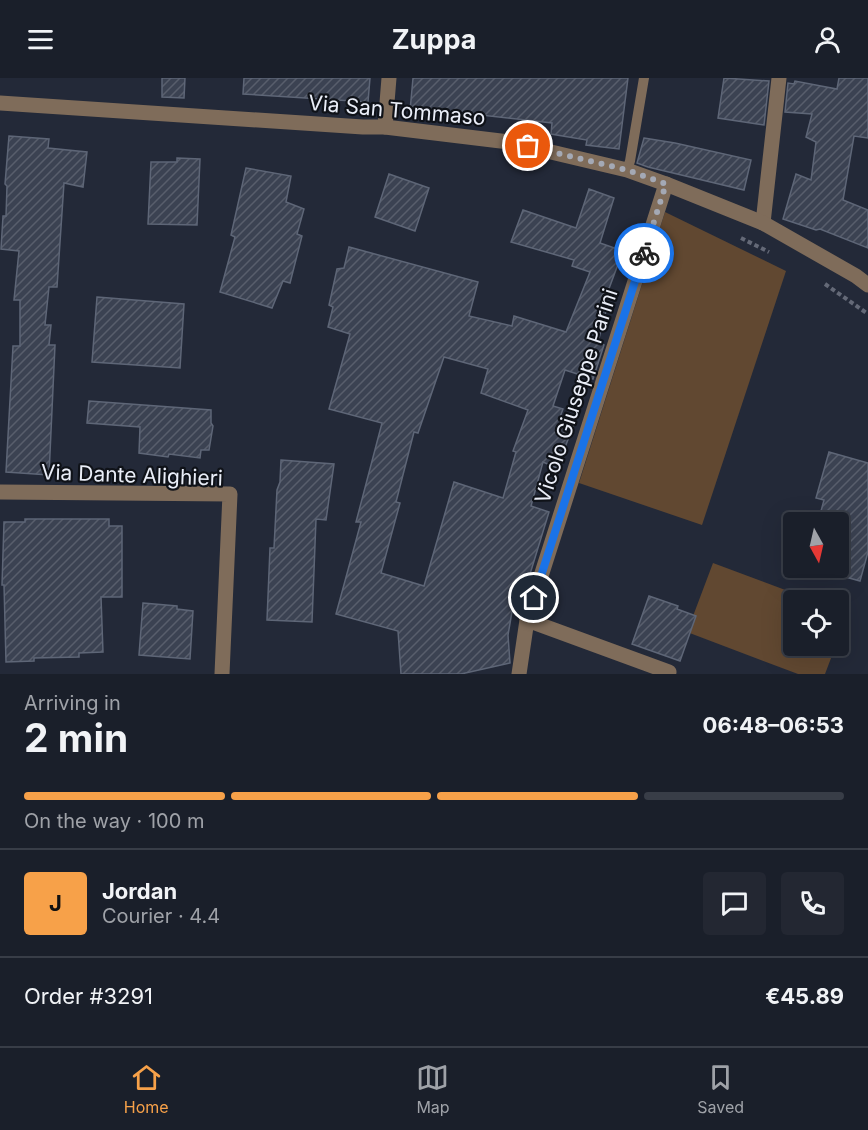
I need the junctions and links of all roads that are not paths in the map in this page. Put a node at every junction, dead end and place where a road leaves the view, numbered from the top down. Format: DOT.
graph roads {
  1 [pos="389,78"];
  2 [pos="644,78"];
  3 [pos="779,78"];
  4 [pos="0,103"];
  5 [pos="385,127"];
  6 [pos="627,170"];
  7 [pos="666,184"];
  8 [pos="763,223"];
  9 [pos="868,285"];
  10 [pos="0,492"];
  11 [pos="527,620"];
  12 [pos="669,672"];
  13 [pos="222,674"];
  14 [pos="519,674"];
  1 -- 5 [label="street"];
  2 -- 6 [label="lane"];
  3 -- 8 [label="street"];
  4 -- 5 [label="street, Via San Tommaso"];
  5 -- 6 [label="street, Via San Tommaso"];
  6 -- 7 [label="street, Via San Tommaso"];
  7 -- 8 [label="street, Via San Tommaso"];
  7 -- 11 [label="street, Vicolo Giuseppe Parini"];
  8 -- 9 [label="street, Via San Tommaso"];
  10 -- 13 [label="street, Via Dante Alighieri"];
  11 -- 12 [label="street"];
  11 -- 14 [label="street, Vicolo Giuseppe Parini"];
}
